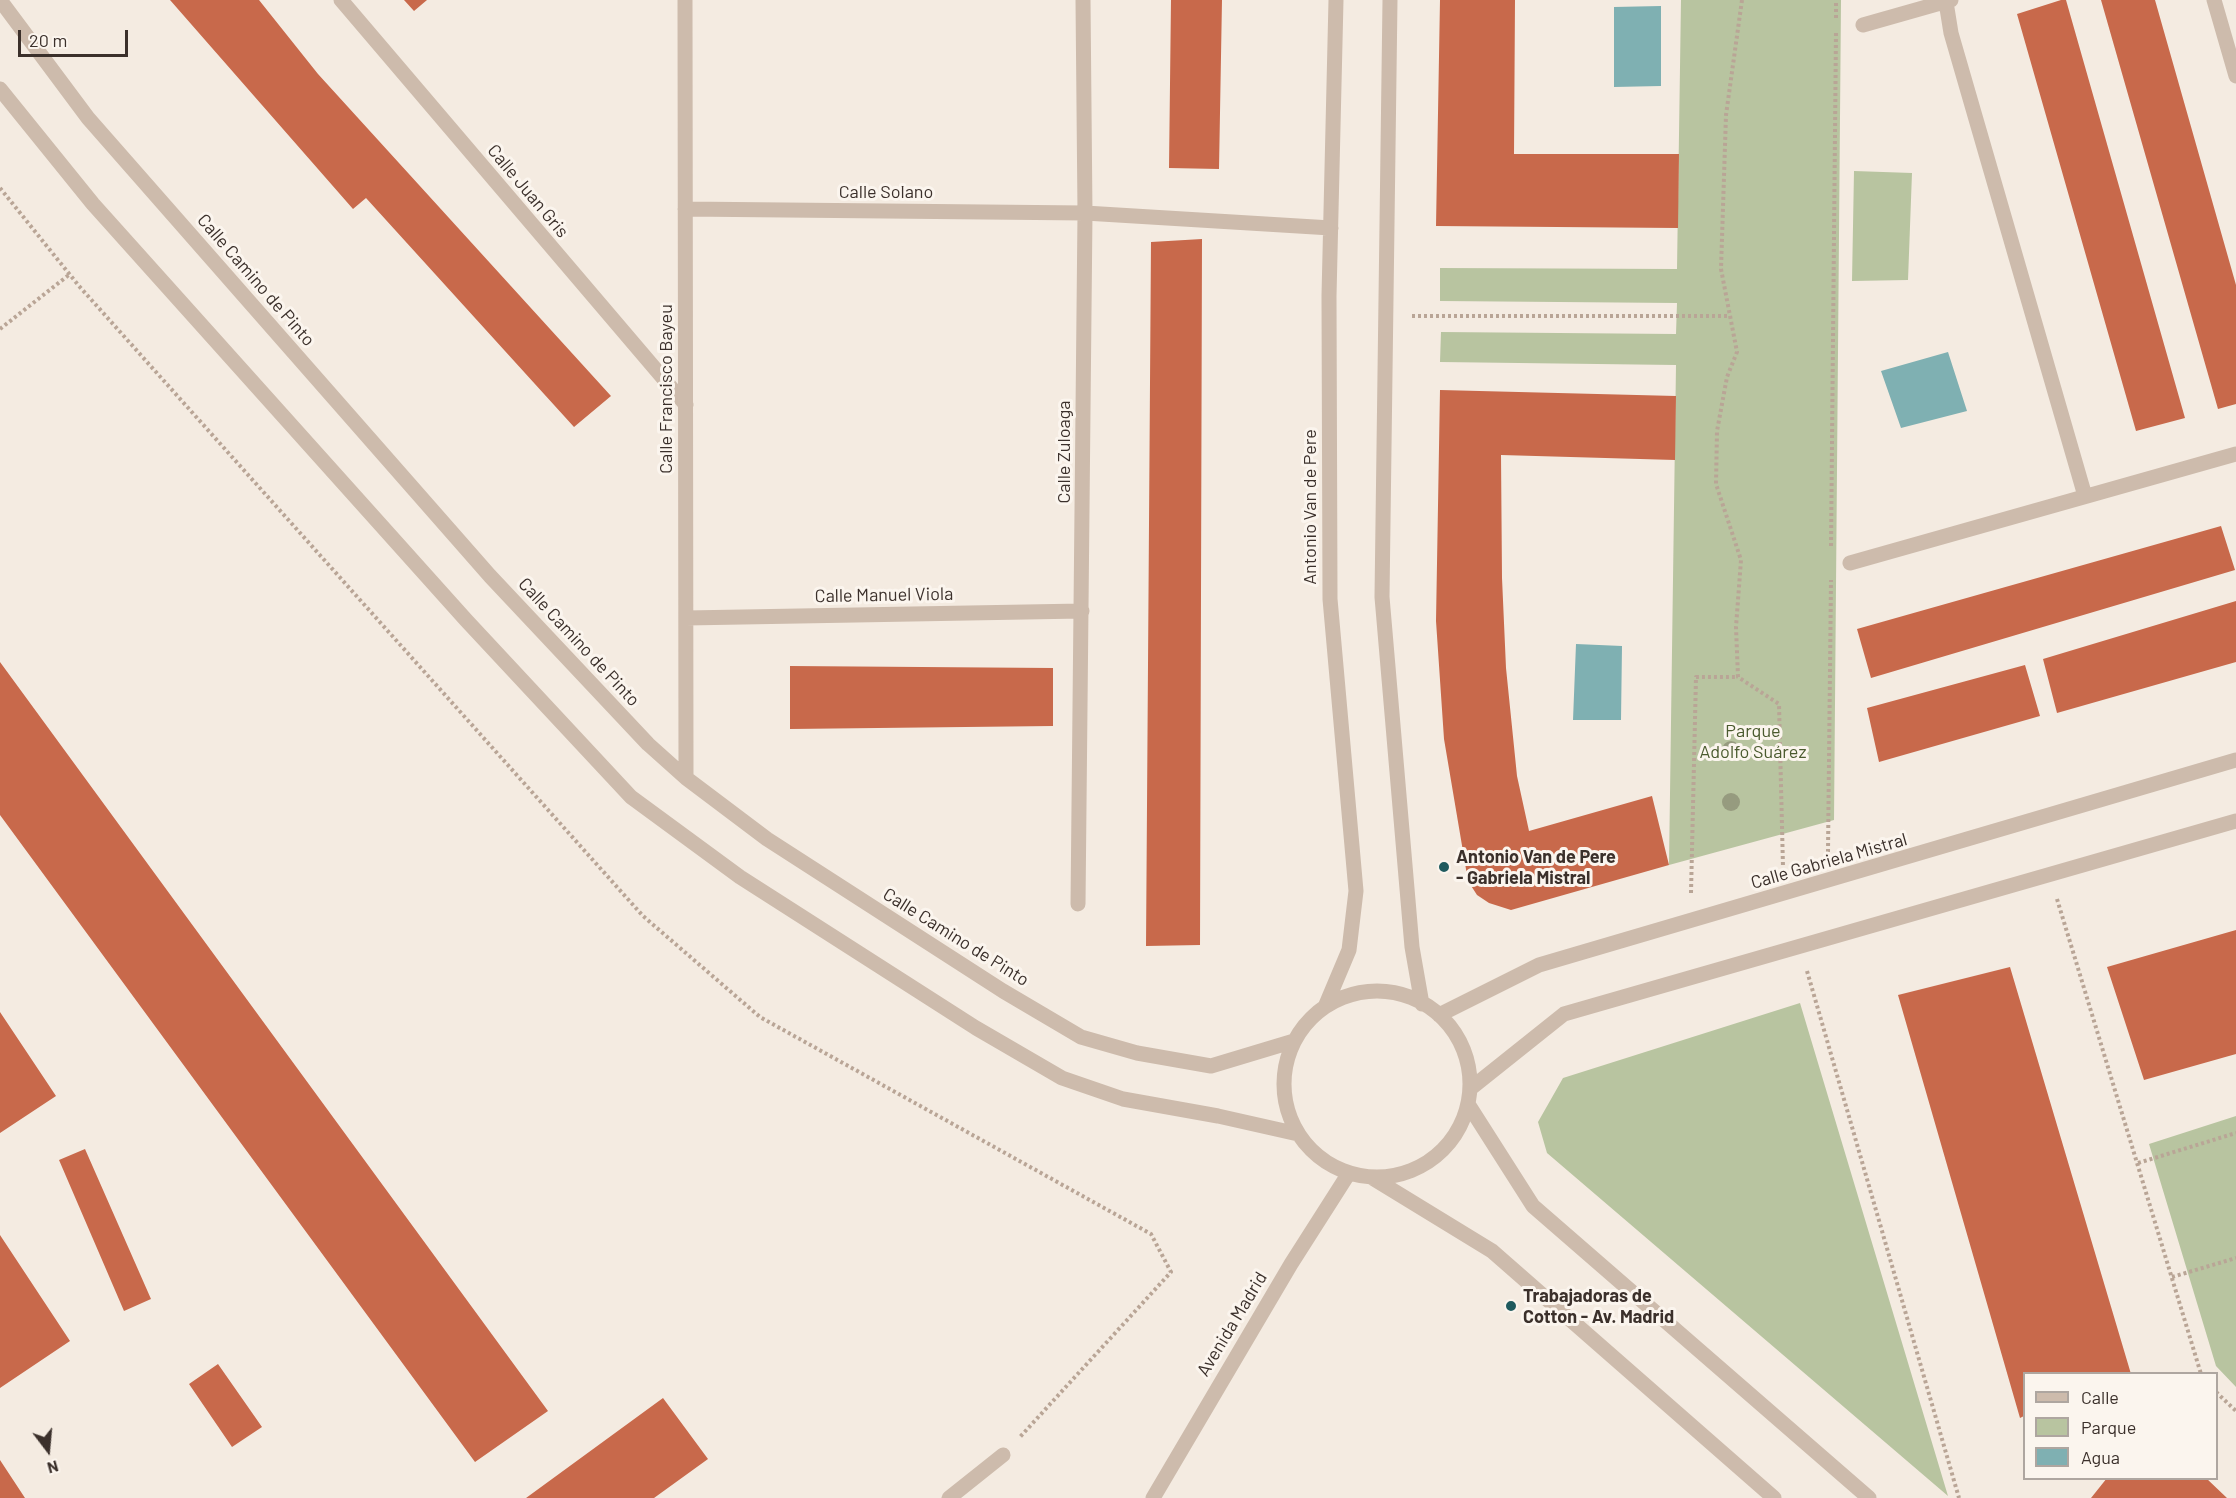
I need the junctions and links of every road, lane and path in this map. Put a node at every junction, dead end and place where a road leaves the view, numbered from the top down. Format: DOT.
graph roads {
  1 [pos="0,0"];
  2 [pos="340,0"];
  3 [pos="685,0"];
  4 [pos="1083,0"];
  5 [pos="1335,0"];
  6 [pos="1390,0"];
  7 [pos="1742,0"];
  8 [pos="1836,0"];
  9 [pos="2214,0"];
  10 [pos="1949,1"];
  11 [pos="1863,26"];
  12 [pos="2236,76"];
  13 [pos="0,89"];
  14 [pos="0,188"];
  15 [pos="685,209"];
  16 [pos="1085,213"];
  17 [pos="1331,228"];
  18 [pos="70,274"];
  19 [pos="1384,316"];
  20 [pos="1730,316"];
  21 [pos="0,329"];
  22 [pos="686,405"];
  23 [pos="2236,454"];
  24 [pos="2085,496"];
  25 [pos="1831,549"];
  26 [pos="1850,563"];
  27 [pos="1831,572"];
  28 [pos="1082,611"];
  29 [pos="686,618"];
  30 [pos="1738,677"];
  31 [pos="2236,760"];
  32 [pos="686,778"];
  33 [pos="2236,821"];
  34 [pos="2049,875"];
  35 [pos="1828,882"];
  36 [pos="1784,894"];
  37 [pos="1078,904"];
  38 [pos="1690,922"];
  39 [pos="1800,947"];
  40 [pos="1422,1004"];
  41 [pos="1325,1007"];
  42 [pos="1438,1015"];
  43 [pos="1294,1041"];
  44 [pos="1469,1096"];
  45 [pos="2236,1133"];
  46 [pos="1298,1134"];
  47 [pos="2138,1163"];
  48 [pos="1348,1173"];
  49 [pos="1371,1177"];
  50 [pos="2236,1258"];
  51 [pos="2172,1277"];
  52 [pos="2200,1372"];
  53 [pos="2218,1393"];
  54 [pos="2236,1411"];
  55 [pos="1003,1455"];
  56 [pos="949,1498"];
  57 [pos="1153,1498"];
  58 [pos="1774,1498"];
  59 [pos="1869,1498"];
  60 [pos="1959,1498"];
  1 -- 32 [label="street, Calle Camino de Pinto"];
  2 -- 22 [label="street, Calle Juan Gris"];
  3 -- 15 [label="street, Calle Francisco Bayeu"];
  4 -- 16 [label="street, Calle Zuloaga"];
  5 -- 17 [label="street, Antonio Van de Pere"];
  6 -- 19 [label="street"];
  7 -- 20 [label="path"];
  8 -- 25 [label="path"];
  9 -- 12 [label="street"];
  10 -- 11 [label="street"];
  10 -- 24 [label="street"];
  13 -- 46 [label="street"];
  14 -- 18 [label="path"];
  15 -- 16 [label="street, Calle Solano"];
  15 -- 22 [label="street, Calle Francisco Bayeu"];
  16 -- 17 [label="street, Calle Solano"];
  16 -- 28 [label="street, Calle Zuloaga"];
  17 -- 41 [label="street, Antonio Van de Pere"];
  18 -- 21 [label="path"];
  18 -- 55 [label="path"];
  19 -- 20 [label="path"];
  19 -- 40 [label="street"];
  20 -- 30 [label="path"];
  22 -- 29 [label="street, Calle Francisco Bayeu"];
  23 -- 24 [label="street"];
  24 -- 26 [label="street"];
  27 -- 35 [label="path"];
  28 -- 29 [label="street, Calle Manuel Viola"];
  28 -- 37 [label="street, Calle Zuloaga"];
  29 -- 32 [label="street, Calle Francisco Bayeu"];
  30 -- 36 [label="path"];
  30 -- 38 [label="path"];
  31 -- 35 [label="street, Calle Gabriela Mistral"];
  32 -- 43 [label="street, Calle Camino de Pinto"];
  33 -- 34 [label="street"];
  34 -- 39 [label="street"];
  34 -- 47 [label="path"];
  35 -- 36 [label="street, Calle Gabriela Mistral"];
  36 -- 38 [label="street, Calle Gabriela Mistral"];
  38 -- 42 [label="street, Calle Gabriela Mistral"];
  39 -- 44 [label="street"];
  39 -- 60 [label="path"];
  40 -- 41 [label="street"];
  40 -- 42 [label="street"];
  41 -- 43 [label="street"];
  42 -- 44 [label="street"];
  43 -- 46 [label="street"];
  44 -- 49 [label="street"];
  44 -- 59 [label="street"];
  45 -- 47 [label="path"];
  46 -- 48 [label="street"];
  47 -- 51 [label="path"];
  48 -- 49 [label="street"];
  48 -- 57 [label="street, Avenida Madrid"];
  49 -- 58 [label="street"];
  50 -- 51 [label="path"];
  51 -- 52 [label="path"];
  53 -- 54 [label="path"];
  55 -- 56 [label="street"];
}
